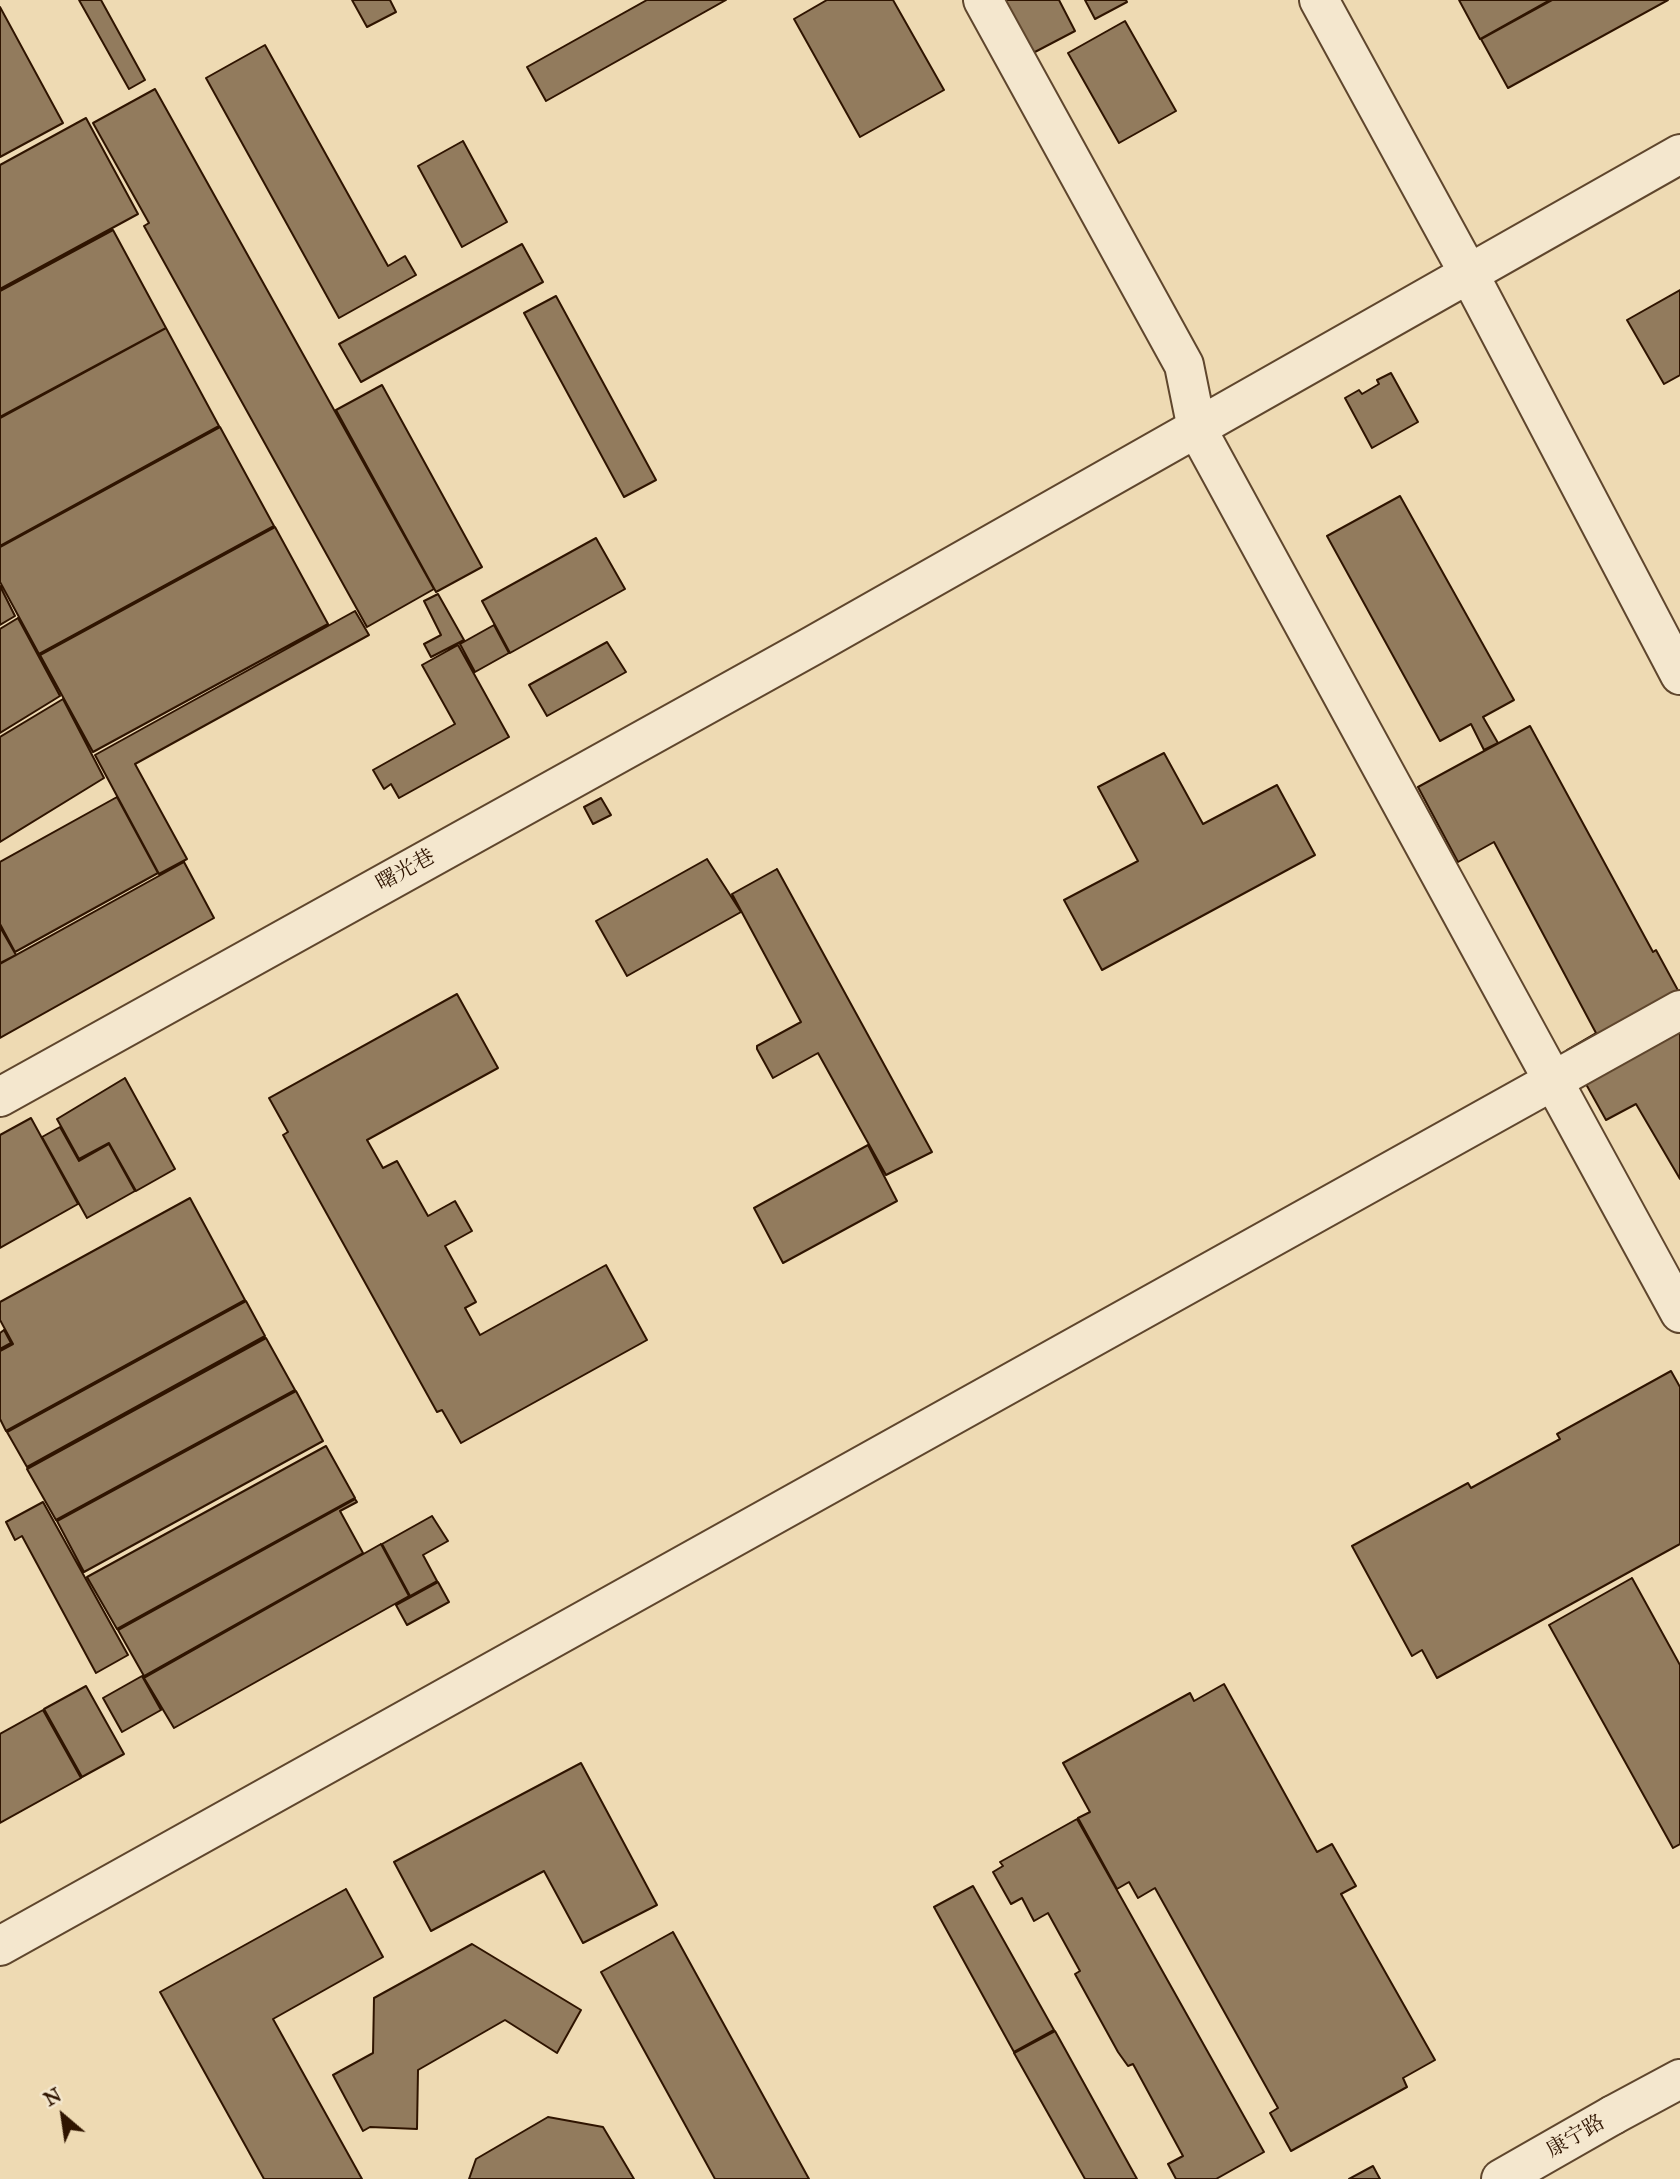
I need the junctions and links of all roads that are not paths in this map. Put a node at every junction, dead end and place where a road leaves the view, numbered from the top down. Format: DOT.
graph roads {
  1 [pos="983,0"];
  2 [pos="1319,0"];
  3 [pos="1680,154"];
  4 [pos="1469,274"];
  5 [pos="1197,429"];
  6 [pos="1680,675"];
  7 [pos="1680,1010"];
  8 [pos="1552,1082"];
  9 [pos="0,1097"];
  10 [pos="1680,1313"];
  11 [pos="0,1946"];
  12 [pos="1680,2079"];
  13 [pos="1501,2179"];
  1 -- 5 [label="street"];
  2 -- 4 [label="street"];
  3 -- 4 [label="street, 曙光巷"];
  4 -- 5 [label="street, 曙光巷"];
  4 -- 6 [label="street"];
  5 -- 8 [label="street"];
  5 -- 9 [label="street, 曙光巷"];
  7 -- 8 [label="street"];
  8 -- 10 [label="street"];
  8 -- 11 [label="street"];
  12 -- 13 [label="street, 康宁路"];
}
